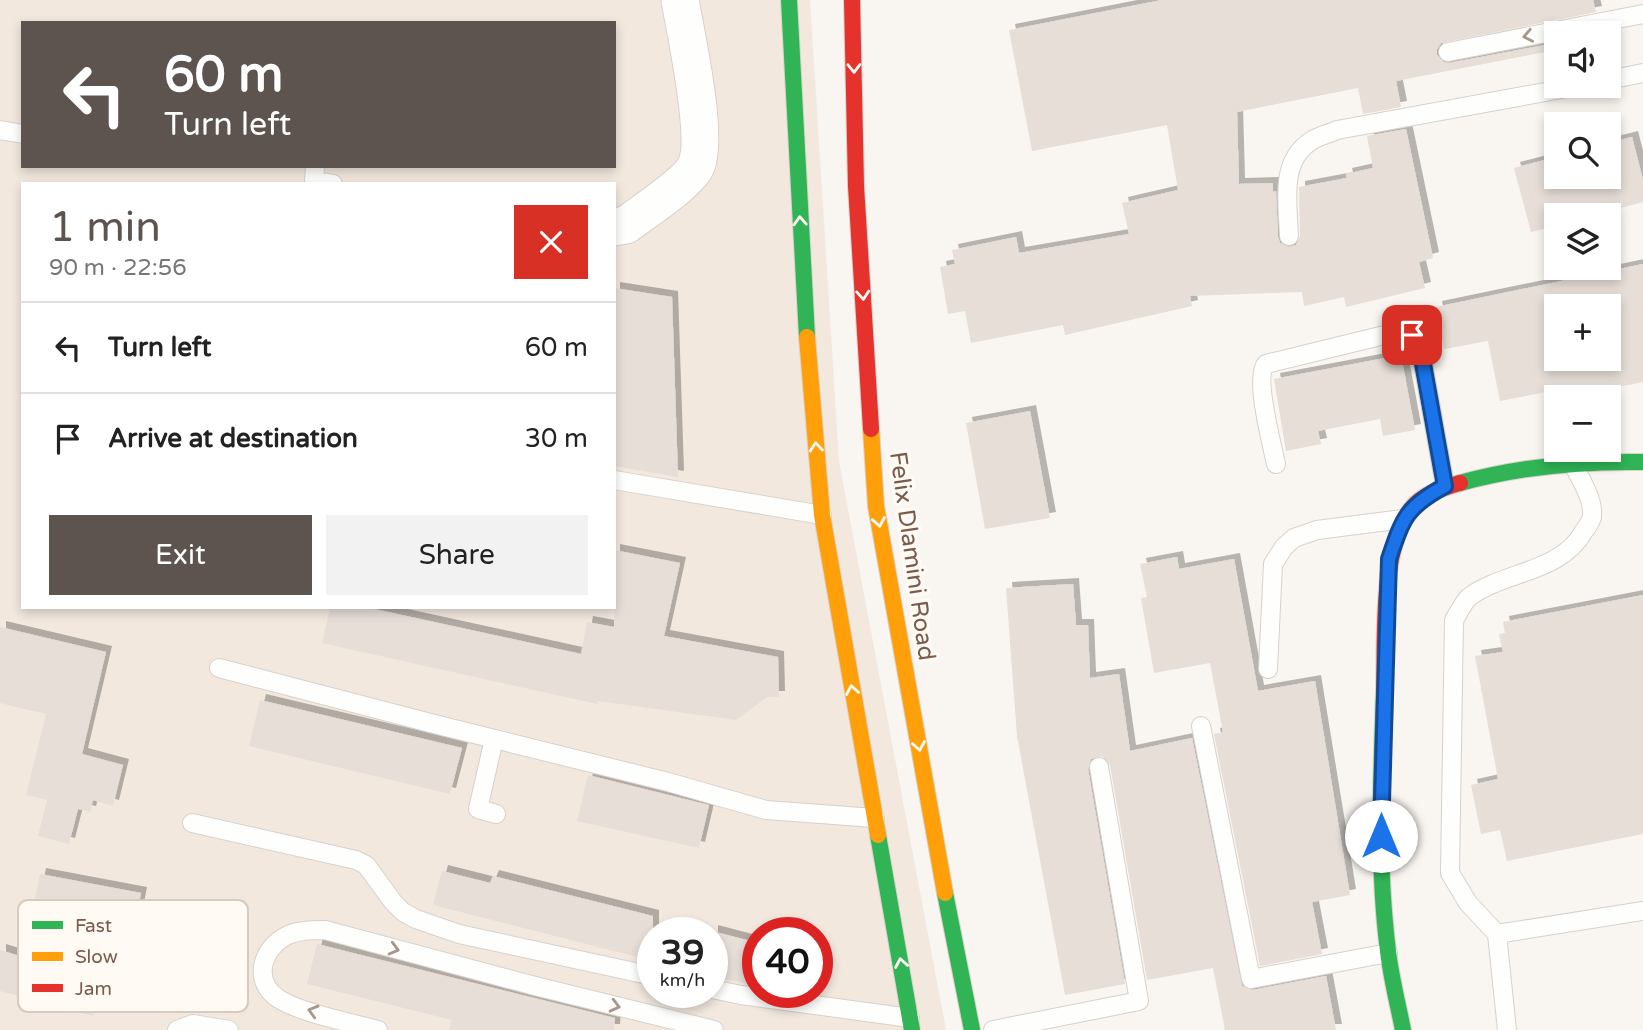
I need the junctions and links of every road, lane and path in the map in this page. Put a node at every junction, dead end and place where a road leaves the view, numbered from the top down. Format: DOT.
graph roads {
  1 [pos="680,0"];
  2 [pos="789,0"];
  3 [pos="852,0"];
  4 [pos="1643,14"];
  5 [pos="1448,52"];
  6 [pos="1643,73"];
  7 [pos="1621,77"];
  8 [pos="1544,92"];
  9 [pos="0,130"];
  10 [pos="21,134"];
  11 [pos="315,168"];
  12 [pos="320,182"];
  13 [pos="616,227"];
  14 [pos="1289,236"];
  15 [pos="1643,462"];
  16 [pos="1276,464"];
  17 [pos="1574,466"];
  18 [pos="616,481"];
  19 [pos="1445,486"];
  20 [pos="822,516"];
  21 [pos="1402,519"];
  22 [pos="219,668"];
  23 [pos="1268,669"];
  24 [pos="1201,726"];
  25 [pos="495,739"];
  26 [pos="1099,767"];
  27 [pos="496,814"];
  28 [pos="875,818"];
  29 [pos="192,823"];
  30 [pos="1643,911"];
  31 [pos="1497,934"];
  32 [pos="1388,953"];
  33 [pos="637,973"];
  34 [pos="728,992"];
  35 [pos="911,1024"];
  36 [pos="177,1030"];
  37 [pos="229,1030"];
  38 [pos="378,1030"];
  39 [pos="714,1030"];
  40 [pos="972,1030"];
  41 [pos="993,1030"];
  42 [pos="1403,1030"];
  43 [pos="1507,1030"];
  1 -- 13 [label="street"];
  20 -- 2 [label="main road, one-way"];
  3 -- 40 [label="main road, Felix Dlamini Road, one-way"];
  4 -- 5 [label="lane, one-way"];
  6 -- 7 [label="lane"];
  8 -- 14 [label="lane"];
  9 -- 10 [label="lane"];
  11 -- 12 [label="lane"];
  15 -- 17 [label="main road"];
  16 -- 19 [label="lane"];
  17 -- 19 [label="main road"];
  17 -- 31 [label="lane"];
  18 -- 20 [label="lane"];
  19 -- 21 [label="main road"];
  28 -- 20 [label="main road, one-way"];
  21 -- 23 [label="lane"];
  21 -- 32 [label="main road"];
  22 -- 25 [label="lane"];
  24 -- 32 [label="lane"];
  25 -- 27 [label="lane"];
  25 -- 28 [label="lane"];
  26 -- 41 [label="lane"];
  35 -- 28 [label="main road, one-way"];
  29 -- 33 [label="lane"];
  30 -- 31 [label="lane"];
  31 -- 43 [label="lane"];
  32 -- 42 [label="main road"];
  34 -- 35 [label="lane"];
  36 -- 37 [label="lane"];
  38 -- 39 [label="lane, one-way"];
}
